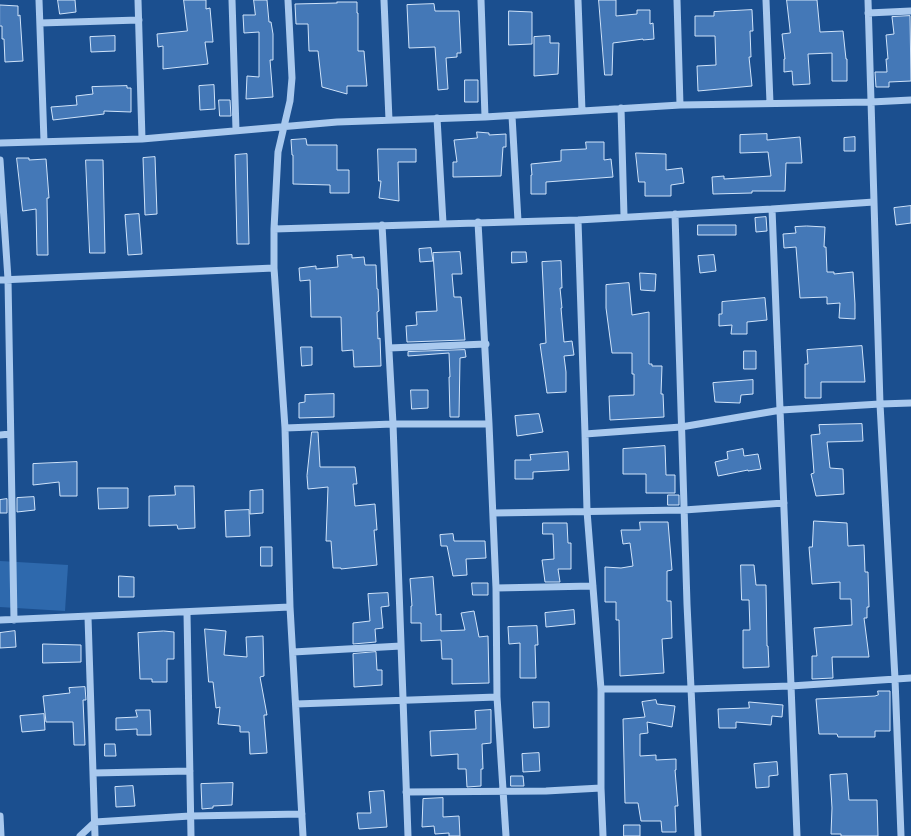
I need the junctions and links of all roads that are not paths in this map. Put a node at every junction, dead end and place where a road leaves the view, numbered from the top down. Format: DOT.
graph roads {
  1 [pos="39,0"];
  2 [pos="138,0"];
  3 [pos="232,0"];
  4 [pos="288,0"];
  5 [pos="384,0"];
  6 [pos="481,0"];
  7 [pos="578,0"];
  8 [pos="677,0"];
  9 [pos="766,0"];
  10 [pos="868,0"];
  11 [pos="911,11"];
  12 [pos="868,13"];
  13 [pos="139,20"];
  14 [pos="40,23"];
  15 [pos="911,100"];
  16 [pos="871,102"];
  17 [pos="770,103"];
  18 [pos="680,105"];
  19 [pos="621,108"];
  20 [pos="582,111"];
  21 [pos="512,116"];
  22 [pos="485,117"];
  23 [pos="437,118"];
  24 [pos="389,120"];
  25 [pos="283,127"];
  26 [pos="236,130"];
  27 [pos="142,139"];
  28 [pos="44,141"];
  29 [pos="0,143"];
  30 [pos="0,160"];
  31 [pos="874,202"];
  32 [pos="772,209"];
  33 [pos="675,214"];
  34 [pos="624,216"];
  35 [pos="578,220"];
  36 [pos="518,221"];
  37 [pos="478,222"];
  38 [pos="443,223"];
  39 [pos="382,225"];
  40 [pos="274,229"];
  41 [pos="274,268"];
  42 [pos="4,280"];
  43 [pos="486,344"];
  44 [pos="389,348"];
  45 [pos="911,403"];
  46 [pos="880,404"];
  47 [pos="780,410"];
  48 [pos="393,424"];
  49 [pos="489,424"];
  50 [pos="681,427"];
  51 [pos="285,428"];
  52 [pos="10,434"];
  53 [pos="585,434"];
  54 [pos="0,435"];
  55 [pos="784,503"];
  56 [pos="684,510"];
  57 [pos="587,511"];
  58 [pos="493,513"];
  59 [pos="593,586"];
  60 [pos="496,588"];
  61 [pos="290,607"];
  62 [pos="187,612"];
  63 [pos="88,617"];
  64 [pos="0,620"];
  65 [pos="14,620"];
  66 [pos="401,646"];
  67 [pos="293,652"];
  68 [pos="911,678"];
  69 [pos="895,679"];
  70 [pos="791,686"];
  71 [pos="601,689"];
  72 [pos="692,689"];
  73 [pos="497,697"];
  74 [pos="403,700"];
  75 [pos="296,704"];
  76 [pos="190,770"];
  77 [pos="93,773"];
  78 [pos="601,788"];
  79 [pos="504,791"];
  80 [pos="406,792"];
  81 [pos="302,814"];
  82 [pos="0,816"];
  83 [pos="190,816"];
  84 [pos="95,822"];
  85 [pos="1,836"];
  86 [pos="80,836"];
  87 [pos="95,836"];
  88 [pos="191,836"];
  89 [pos="302,836"];
  90 [pos="408,836"];
  91 [pos="506,836"];
  92 [pos="603,836"];
  93 [pos="698,836"];
  94 [pos="797,836"];
  95 [pos="900,836"];
  1 -- 14 [label="street"];
  2 -- 13 [label="street"];
  3 -- 26 [label="street"];
  4 -- 25 [label="street"];
  5 -- 24 [label="street"];
  6 -- 22 [label="street"];
  7 -- 20 [label="street"];
  8 -- 18 [label="street"];
  9 -- 17 [label="street"];
  10 -- 12 [label="street"];
  11 -- 12 [label="street"];
  12 -- 16 [label="street"];
  13 -- 14 [label="street"];
  13 -- 27 [label="street"];
  14 -- 28 [label="street"];
  15 -- 16 [label="street"];
  16 -- 17 [label="street"];
  16 -- 31 [label="street"];
  17 -- 18 [label="street"];
  18 -- 19 [label="street"];
  19 -- 20 [label="street"];
  19 -- 34 [label="street"];
  20 -- 21 [label="street"];
  21 -- 22 [label="street"];
  21 -- 36 [label="street"];
  22 -- 23 [label="street"];
  23 -- 24 [label="street"];
  23 -- 38 [label="street"];
  24 -- 25 [label="street"];
  25 -- 26 [label="street"];
  25 -- 40 [label="street"];
  26 -- 27 [label="street"];
  27 -- 28 [label="street"];
  28 -- 29 [label="street"];
  30 -- 42 [label="street"];
  31 -- 32 [label="street"];
  31 -- 46 [label="street"];
  32 -- 33 [label="street"];
  32 -- 47 [label="street"];
  33 -- 34 [label="street"];
  33 -- 50 [label="street"];
  34 -- 35 [label="street"];
  35 -- 36 [label="street"];
  35 -- 53 [label="street"];
  36 -- 37 [label="street"];
  37 -- 38 [label="street"];
  37 -- 43 [label="street"];
  38 -- 39 [label="street"];
  39 -- 40 [label="street"];
  39 -- 44 [label="street"];
  40 -- 41 [label="street"];
  41 -- 42 [label="street"];
  41 -- 51 [label="street"];
  42 -- 52 [label="street"];
  43 -- 44 [label="street"];
  43 -- 49 [label="street"];
  44 -- 48 [label="street"];
  45 -- 46 [label="street"];
  46 -- 47 [label="street"];
  46 -- 69 [label="street"];
  47 -- 50 [label="street"];
  47 -- 55 [label="street"];
  48 -- 49 [label="street"];
  48 -- 51 [label="street"];
  48 -- 66 [label="street"];
  49 -- 58 [label="street"];
  50 -- 53 [label="street"];
  50 -- 56 [label="street"];
  51 -- 61 [label="street"];
  52 -- 54 [label="street"];
  52 -- 65 [label="street"];
  53 -- 57 [label="street"];
  55 -- 56 [label="street"];
  55 -- 70 [label="street"];
  56 -- 57 [label="street"];
  56 -- 72 [label="street"];
  57 -- 58 [label="street"];
  57 -- 59 [label="street"];
  58 -- 60 [label="street"];
  59 -- 60 [label="street"];
  59 -- 71 [label="street"];
  60 -- 73 [label="street"];
  61 -- 62 [label="street"];
  61 -- 67 [label="street"];
  62 -- 63 [label="street"];
  62 -- 76 [label="street"];
  63 -- 65 [label="street"];
  63 -- 77 [label="street"];
  64 -- 65 [label="street"];
  66 -- 67 [label="street"];
  66 -- 74 [label="street"];
  67 -- 75 [label="street"];
  68 -- 69 [label="street"];
  69 -- 70 [label="street"];
  69 -- 95 [label="street"];
  70 -- 72 [label="street"];
  70 -- 94 [label="street"];
  71 -- 72 [label="street"];
  71 -- 78 [label="street"];
  72 -- 93 [label="street"];
  73 -- 74 [label="street"];
  73 -- 79 [label="street"];
  74 -- 75 [label="street"];
  74 -- 80 [label="street"];
  75 -- 81 [label="street"];
  76 -- 77 [label="street"];
  76 -- 83 [label="street"];
  77 -- 84 [label="street"];
  78 -- 79 [label="street"];
  78 -- 92 [label="street"];
  79 -- 80 [label="street"];
  79 -- 91 [label="street"];
  80 -- 90 [label="street"];
  81 -- 83 [label="street"];
  81 -- 89 [label="street"];
  82 -- 85 [label="street"];
  83 -- 84 [label="street"];
  83 -- 88 [label="street"];
  84 -- 86 [label="street"];
  84 -- 87 [label="street"];
}
